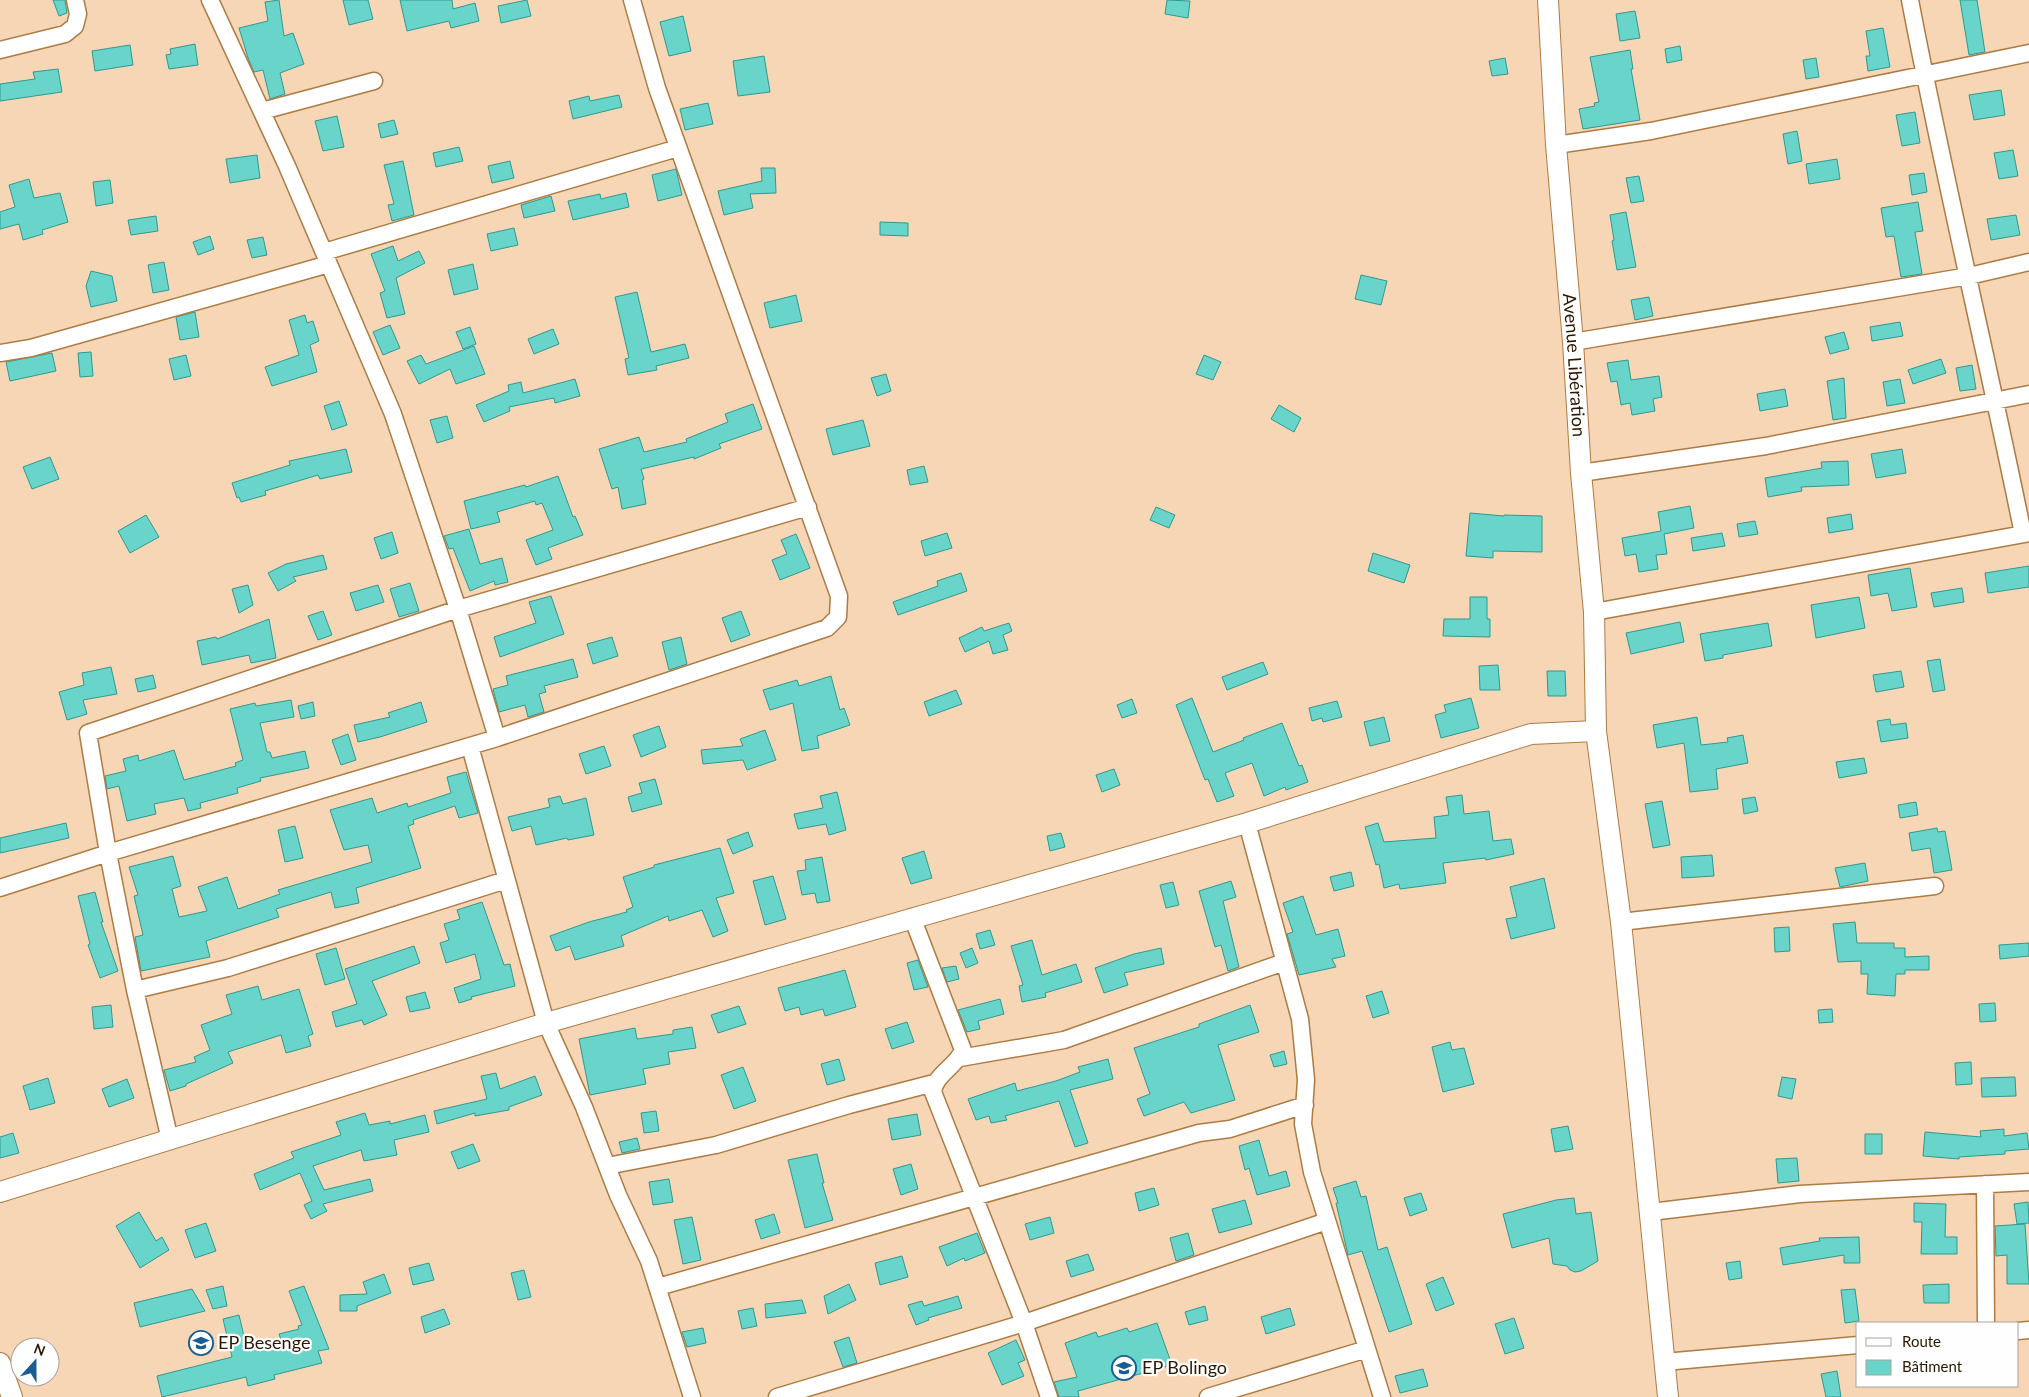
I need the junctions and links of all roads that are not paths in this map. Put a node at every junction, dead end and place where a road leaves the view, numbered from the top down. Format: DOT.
graph roads {
  1 [pos="75,0"];
  2 [pos="210,0"];
  3 [pos="632,0"];
  4 [pos="1548,0"];
  5 [pos="1910,0"];
  6 [pos="0,50"];
  7 [pos="2029,53"];
  8 [pos="1924,74"];
  9 [pos="374,81"];
  10 [pos="262,111"];
  11 [pos="1556,144"];
  12 [pos="678,148"];
  13 [pos="327,258"];
  14 [pos="2029,262"];
  15 [pos="1969,276"];
  16 [pos="1573,342"];
  17 [pos="0,353"];
  18 [pos="2029,394"];
  19 [pos="1996,402"];
  20 [pos="1581,473"];
  21 [pos="808,507"];
  22 [pos="2026,534"];
  23 [pos="458,609"];
  24 [pos="1594,612"];
  25 [pos="1596,731"];
  26 [pos="497,738"];
  27 [pos="470,746"];
  28 [pos="1247,823"];
  29 [pos="108,853"];
  30 [pos="506,880"];
  31 [pos="1935,886"];
  32 [pos="0,888"];
  33 [pos="912,918"];
  34 [pos="1621,922"];
  35 [pos="1284,962"];
  36 [pos="135,990"];
  37 [pos="546,1023"];
  38 [pos="960,1058"];
  39 [pos="934,1083"];
  40 [pos="1305,1105"];
  41 [pos="170,1140"];
  42 [pos="607,1166"];
  43 [pos="2029,1182"];
  44 [pos="1985,1184"];
  45 [pos="0,1192"];
  46 [pos="974,1198"];
  47 [pos="1651,1212"];
  48 [pos="1327,1221"];
  49 [pos="658,1287"];
  50 [pos="1986,1322"];
  51 [pos="1024,1323"];
  52 [pos="1856,1345"];
  53 [pos="1367,1349"];
  54 [pos="1664,1362"];
  55 [pos="0,1363"];
  56 [pos="12,1397"];
  57 [pos="692,1397"];
  58 [pos="776,1397"];
  59 [pos="1049,1397"];
  60 [pos="1208,1397"];
  61 [pos="1382,1397"];
  62 [pos="1668,1397"];
  1 -- 6 [label="street"];
  2 -- 10 [label="street"];
  3 -- 12 [label="street"];
  4 -- 11 [label="street, Avenue Libération"];
  5 -- 8 [label="street"];
  7 -- 8 [label="street"];
  8 -- 11 [label="street"];
  8 -- 15 [label="street"];
  9 -- 10 [label="street"];
  10 -- 13 [label="street"];
  11 -- 16 [label="street, Avenue Libération"];
  12 -- 13 [label="street"];
  12 -- 21 [label="street"];
  13 -- 17 [label="street"];
  13 -- 23 [label="street"];
  14 -- 15 [label="street"];
  15 -- 16 [label="street"];
  15 -- 19 [label="street"];
  16 -- 20 [label="street, Avenue Libération"];
  18 -- 19 [label="street"];
  19 -- 20 [label="street"];
  19 -- 22 [label="street"];
  20 -- 24 [label="street, Avenue Libération"];
  21 -- 23 [label="street"];
  21 -- 26 [label="street"];
  22 -- 24 [label="street"];
  23 -- 26 [label="street"];
  23 -- 29 [label="street"];
  24 -- 25 [label="street, Avenue Libération"];
  25 -- 28 [label="street"];
  25 -- 34 [label="street, Avenue Libération"];
  26 -- 27 [label="street"];
  27 -- 29 [label="street"];
  27 -- 30 [label="street"];
  28 -- 33 [label="street"];
  28 -- 35 [label="street"];
  29 -- 32 [label="street"];
  29 -- 36 [label="street"];
  30 -- 36 [label="street"];
  30 -- 37 [label="street"];
  31 -- 34 [label="street"];
  33 -- 37 [label="street"];
  33 -- 38 [label="street"];
  34 -- 47 [label="street, Avenue Libération"];
  35 -- 38 [label="street"];
  35 -- 40 [label="street"];
  36 -- 41 [label="street"];
  37 -- 41 [label="street"];
  37 -- 42 [label="street"];
  38 -- 39 [label="street"];
  39 -- 42 [label="street"];
  39 -- 46 [label="street"];
  40 -- 46 [label="street"];
  40 -- 48 [label="street"];
  41 -- 45 [label="street"];
  42 -- 49 [label="street"];
  43 -- 44 [label="street"];
  44 -- 47 [label="street"];
  44 -- 50 [label="street"];
  46 -- 49 [label="street"];
  46 -- 51 [label="street"];
  47 -- 54 [label="street, Avenue Libération"];
  48 -- 51 [label="street"];
  48 -- 53 [label="street"];
  49 -- 57 [label="street"];
  51 -- 58 [label="street"];
  51 -- 59 [label="street"];
  52 -- 54 [label="street"];
  53 -- 60 [label="street"];
  53 -- 61 [label="street"];
  54 -- 62 [label="street, Avenue Libération"];
  55 -- 56 [label="street"];
}
